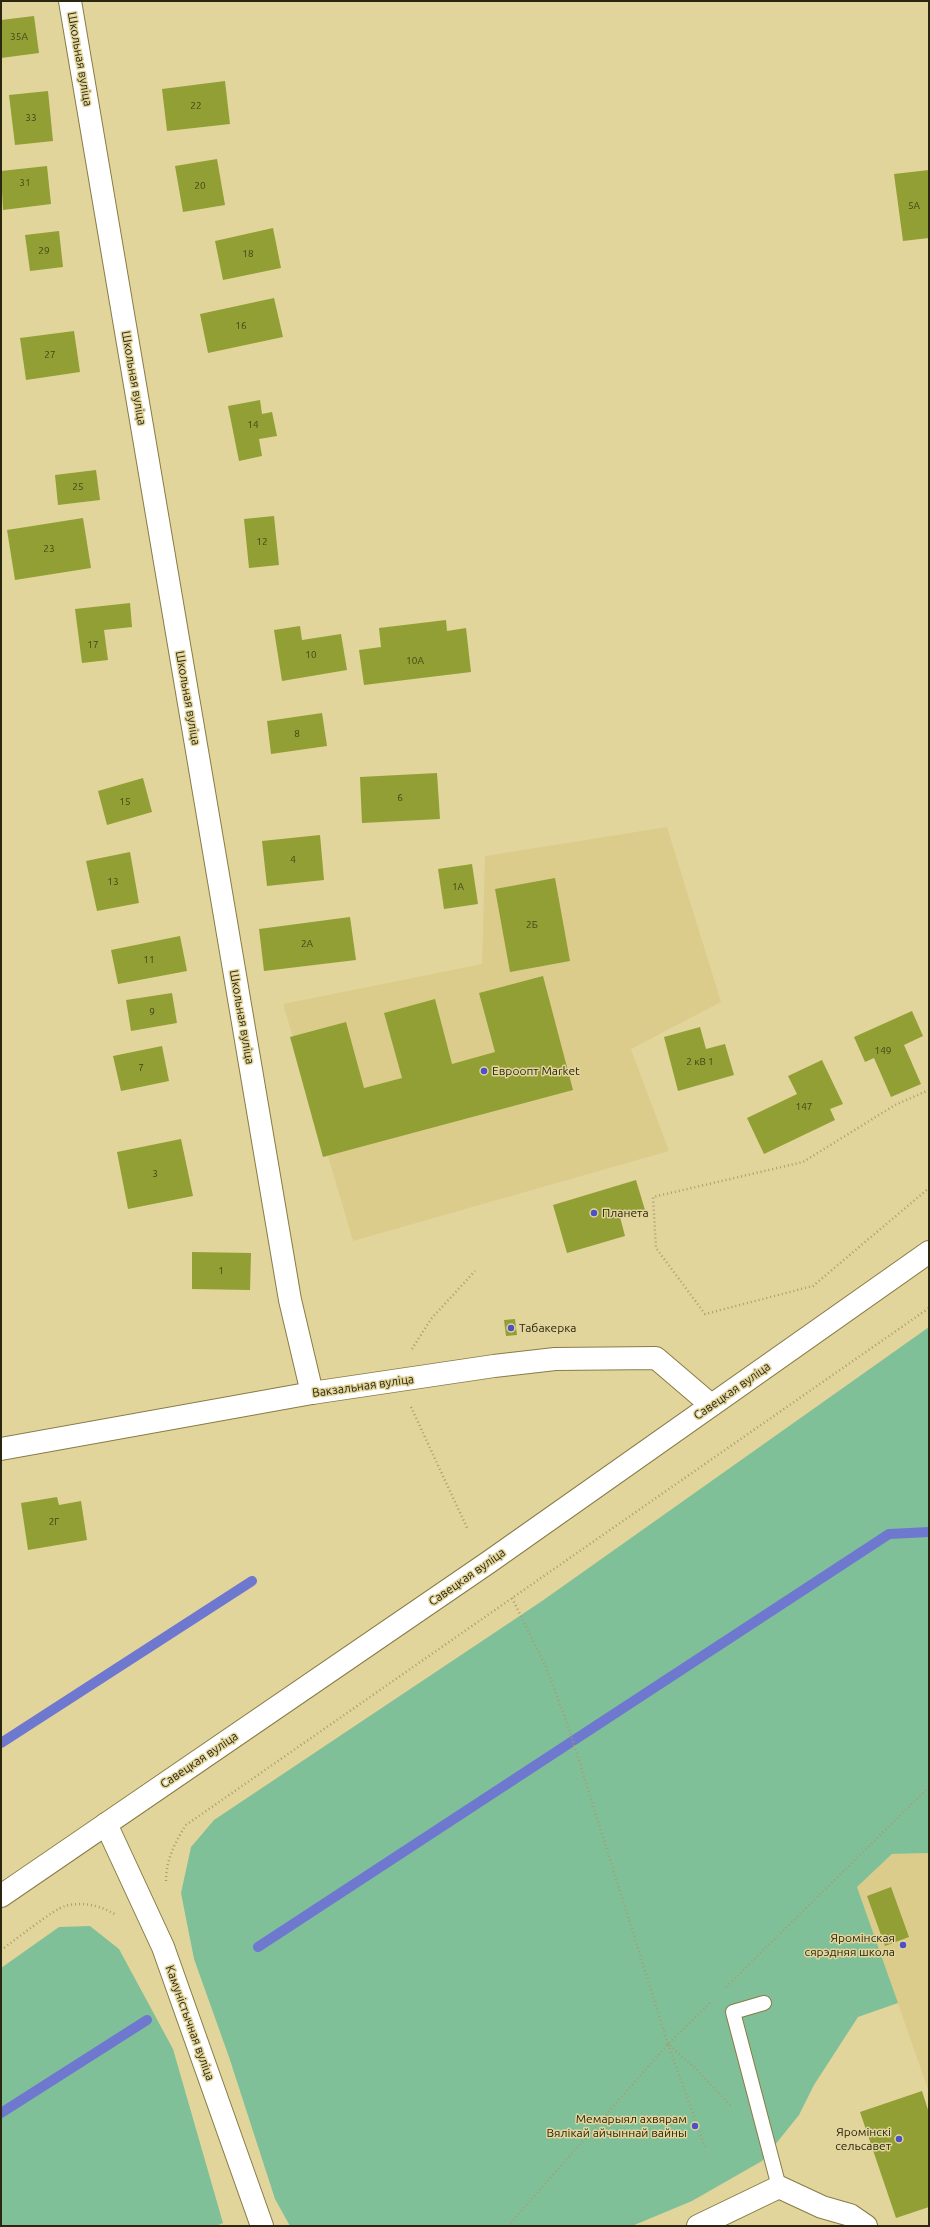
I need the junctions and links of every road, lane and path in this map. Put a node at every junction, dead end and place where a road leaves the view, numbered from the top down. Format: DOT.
graph roads {
  1 [pos="70,1"];
  2 [pos="929,1090"];
  3 [pos="929,1188"];
  4 [pos="929,1252"];
  5 [pos="475,1271"];
  6 [pos="929,1308"];
  7 [pos="410,1351"];
  8 [pos="312,1393"];
  9 [pos="409,1401"];
  10 [pos="711,1405"];
  11 [pos="1,1448"];
  12 [pos="468,1530"];
  13 [pos="512,1598"];
  14 [pos="929,1787"];
  15 [pos="106,1824"];
  16 [pos="166,1889"];
  17 [pos="1,1896"];
  18 [pos="122,1918"];
  19 [pos="1,1950"];
  20 [pos="725,1988"];
  21 [pos="714,1999"];
  22 [pos="764,2003"];
  23 [pos="668,2044"];
  24 [pos="736,2110"];
  25 [pos="705,2147"];
  26 [pos="779,2187"];
  27 [pos="262,2226"];
  28 [pos="508,2226"];
  29 [pos="698,2226"];
  30 [pos="866,2226"];
  1 -- 8 [label="street, Школьная вуліца"];
  2 -- 3 [label="path"];
  4 -- 10 [label="street, Савецкая вуліца"];
  5 -- 7 [label="path"];
  6 -- 13 [label="path"];
  8 -- 10 [label="street, Вакзальная вуліца"];
  8 -- 11 [label="street, Вакзальная вуліца"];
  9 -- 12 [label="path"];
  10 -- 15 [label="street, Савецкая вуліца"];
  13 -- 16 [label="path"];
  13 -- 23 [label="path"];
  14 -- 20 [label="path"];
  15 -- 17 [label="street, Савецкая вуліца"];
  15 -- 27 [label="street, Камуністычная вуліца"];
  18 -- 19 [label="path"];
  21 -- 23 [label="path"];
  22 -- 26 [label="lane"];
  23 -- 24 [label="path"];
  23 -- 25 [label="path"];
  23 -- 28 [label="path"];
  26 -- 29 [label="street"];
  26 -- 30 [label="street"];
}
